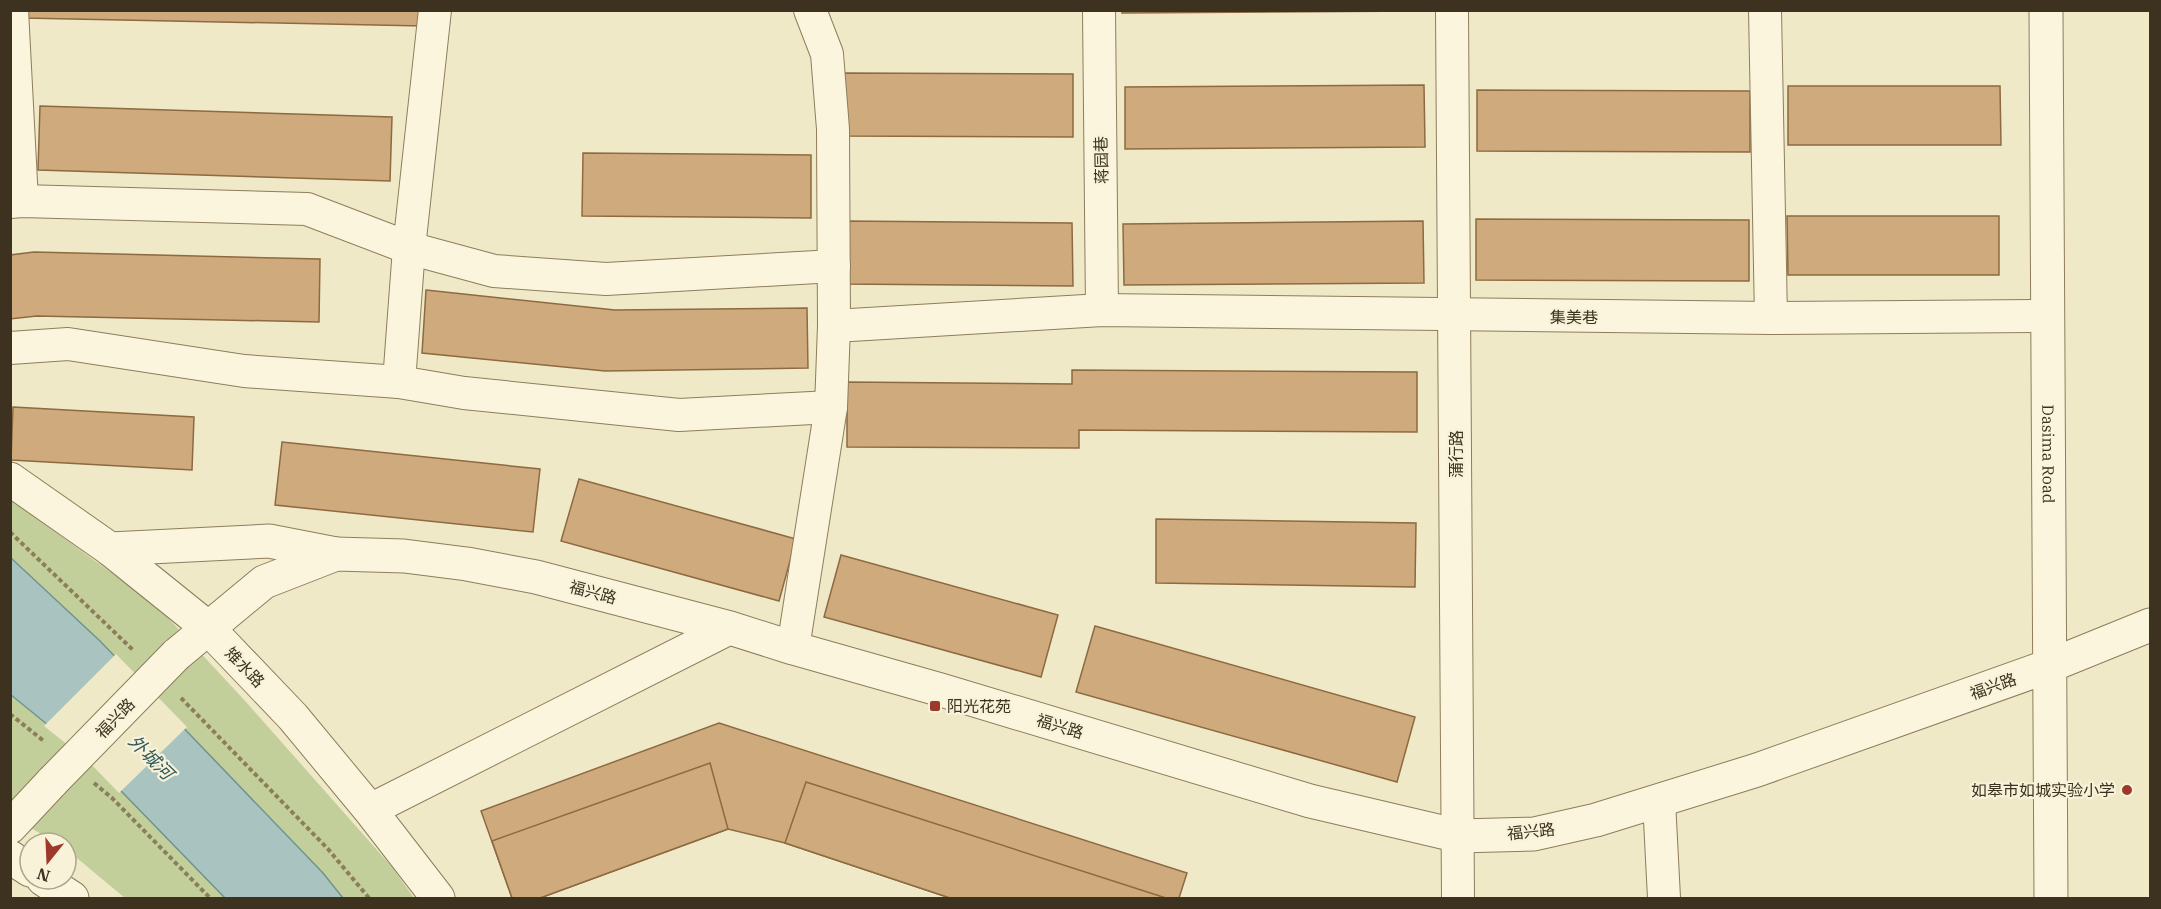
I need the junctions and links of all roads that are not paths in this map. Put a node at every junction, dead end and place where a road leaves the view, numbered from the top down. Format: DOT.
graph roads {
  1 [pos="12,10"];
  2 [pos="435,10"];
  3 [pos="810,10"];
  4 [pos="1100,10"];
  5 [pos="1452,10"];
  6 [pos="1765,10"];
  7 [pos="2046,10"];
  8 [pos="16,201"];
  9 [pos="409,248"];
  10 [pos="834,266"];
  11 [pos="1102,310"];
  12 [pos="1455,316"];
  13 [pos="2047,316"];
  14 [pos="1771,318"];
  15 [pos="834,326"];
  16 [pos="10,348"];
  17 [pos="399,382"];
  18 [pos="831,407"];
  19 [pos="10,479"];
  20 [pos="110,549"];
  21 [pos="336,554"];
  22 [pos="2151,625"];
  23 [pos="207,627"];
  24 [pos="730,628"];
  25 [pos="793,648"];
  26 [pos="2049,666"];
  27 [pos="1659,801"];
  28 [pos="370,810"];
  29 [pos="10,827"];
  30 [pos="1459,836"];
  31 [pos="438,898"];
  32 [pos="1458,898"];
  33 [pos="1664,898"];
  34 [pos="2051,898"];
  1 -- 8 [label="street"];
  2 -- 9 [label="street"];
  3 -- 10 [label="street"];
  4 -- 11 [label="street, 蒋园巷"];
  5 -- 12 [label="street, 蒲行路"];
  6 -- 14 [label="street"];
  7 -- 13 [label="street, Dasima Road"];
  8 -- 9 [label="street"];
  9 -- 10 [label="street"];
  9 -- 17 [label="street"];
  10 -- 15 [label="street"];
  11 -- 12 [label="street, 集美巷"];
  11 -- 15 [label="street, 集美巷"];
  12 -- 14 [label="street, 集美巷"];
  12 -- 30 [label="street, 蒲行路"];
  13 -- 14 [label="street, 集美巷"];
  13 -- 26 [label="street, Dasima Road"];
  15 -- 18 [label="street"];
  16 -- 17 [label="street"];
  17 -- 18 [label="street"];
  18 -- 25 [label="street"];
  19 -- 20 [label="street, 雉水路"];
  20 -- 21 [label="street"];
  20 -- 23 [label="street, 雉水路"];
  21 -- 23 [label="street, 福兴路"];
  21 -- 24 [label="street, 福兴路"];
  22 -- 26 [label="street, 福兴路"];
  23 -- 28 [label="street, 雉水路"];
  23 -- 29 [label="street, 福兴路, bridge"];
  24 -- 25 [label="street, 福兴路"];
  24 -- 28 [label="street"];
  25 -- 30 [label="street, 福兴路"];
  26 -- 27 [label="street, 福兴路"];
  26 -- 34 [label="street, Dasima Road"];
  27 -- 30 [label="street, 福兴路"];
  27 -- 33 [label="street"];
  28 -- 31 [label="street, 雉水路"];
  30 -- 32 [label="street, 蒲行路"];
}
